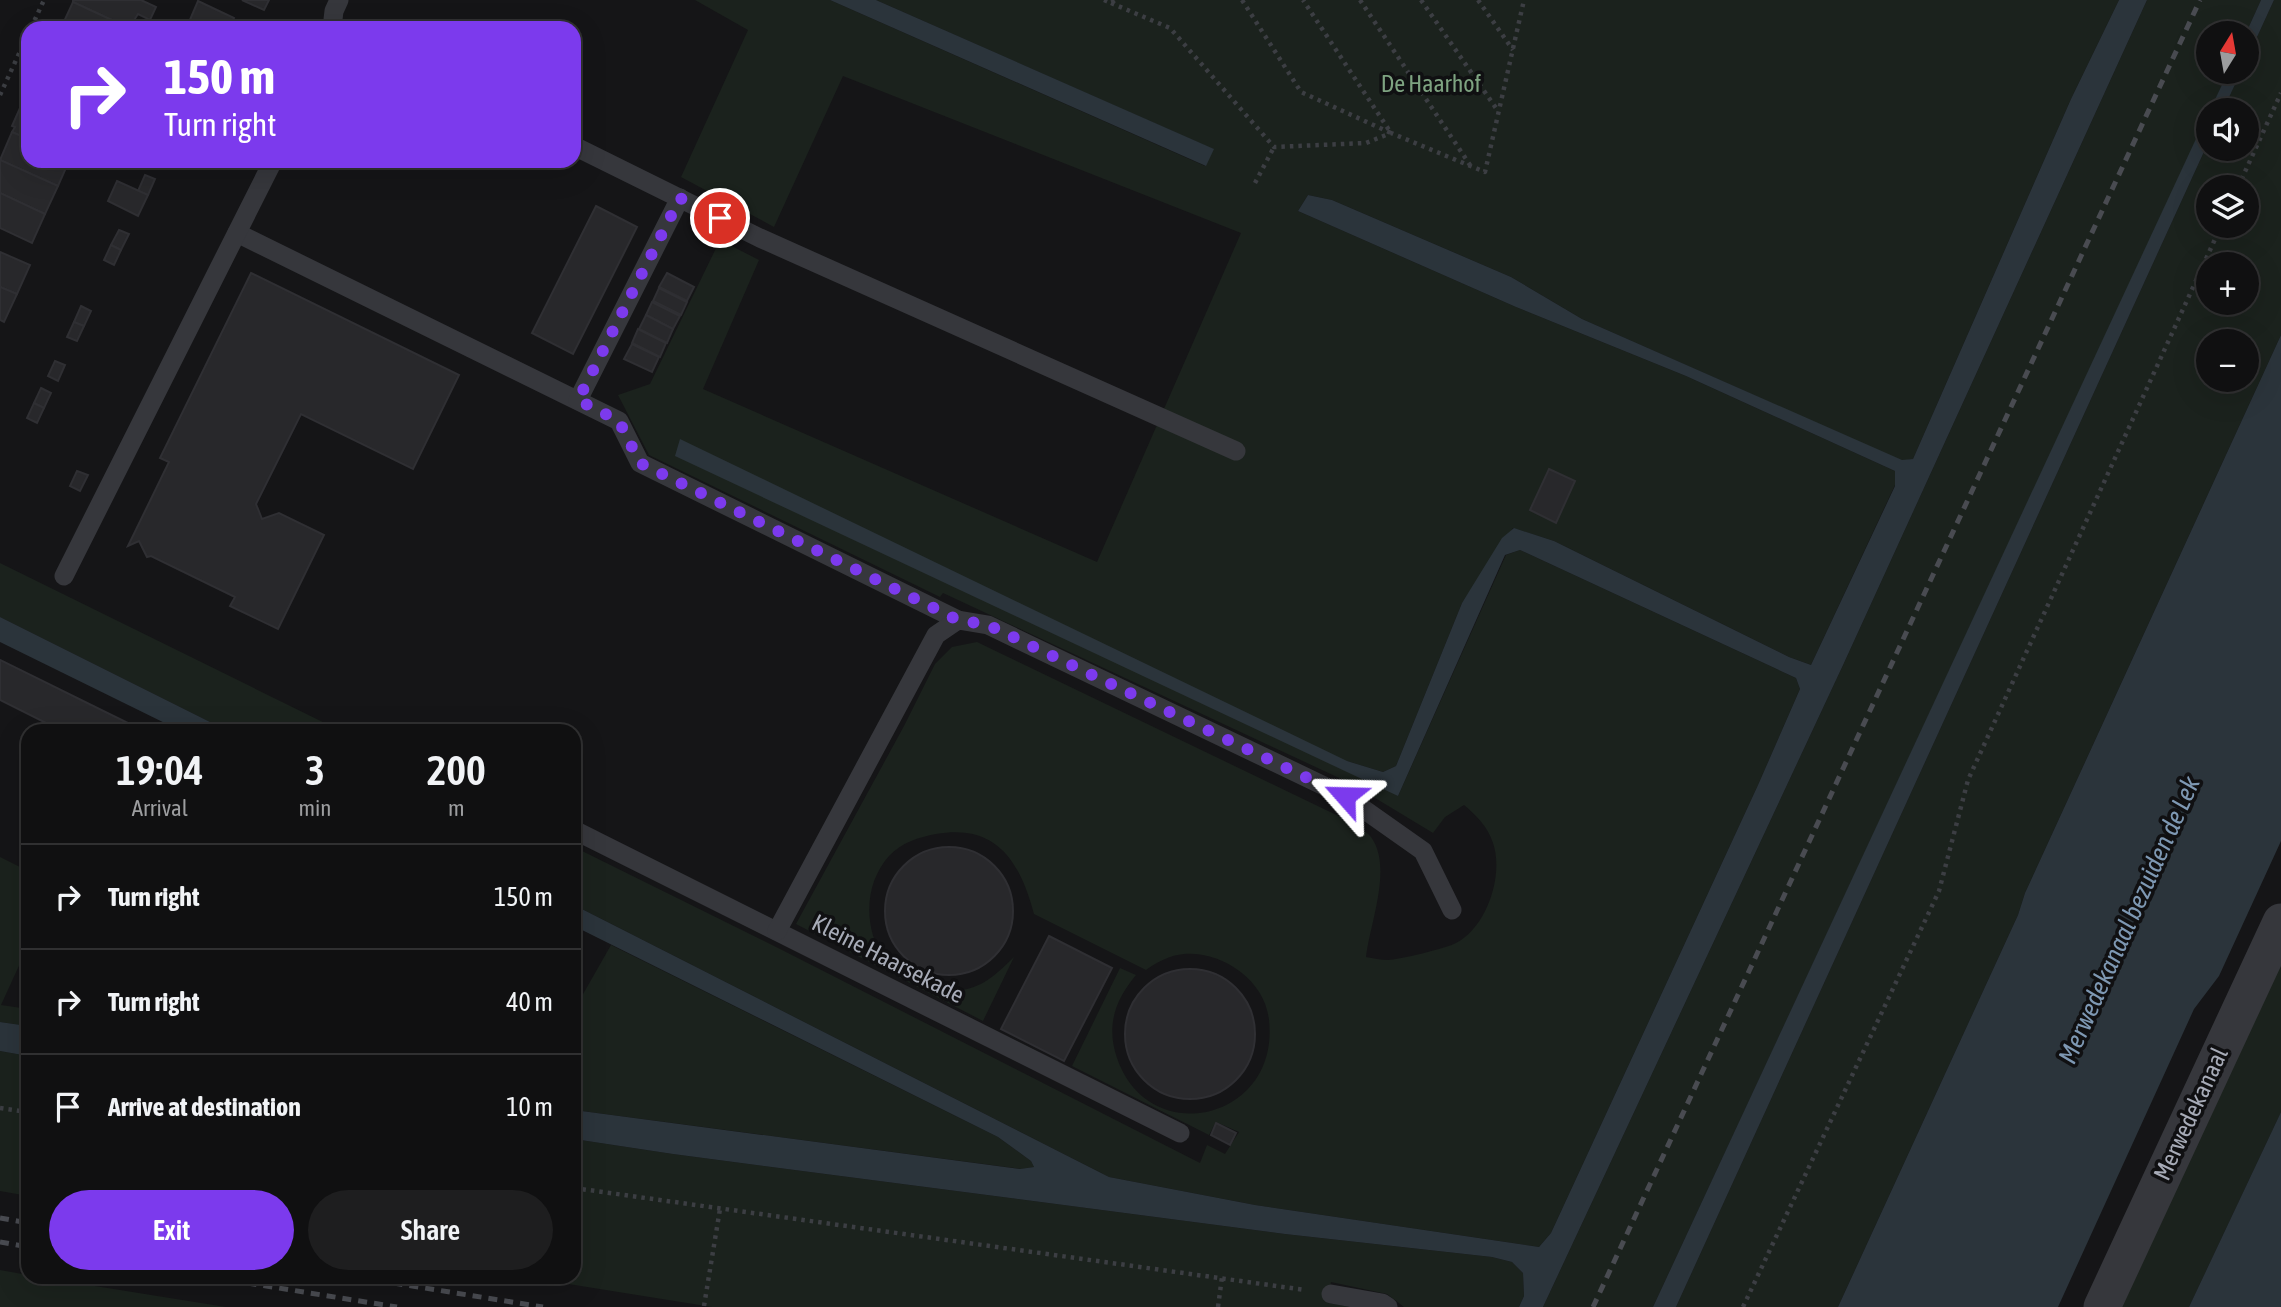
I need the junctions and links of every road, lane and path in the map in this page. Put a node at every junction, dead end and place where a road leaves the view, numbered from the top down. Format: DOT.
graph roads {
  1 [pos="44,0"];
  2 [pos="339,0"];
  3 [pos="1104,0"];
  4 [pos="1242,0"];
  5 [pos="1303,0"];
  6 [pos="1360,0"];
  7 [pos="1421,0"];
  8 [pos="1478,0"];
  9 [pos="1524,0"];
  10 [pos="1113,1"];
  11 [pos="34,21"];
  12 [pos="333,21"];
  13 [pos="21,49"];
  14 [pos="1513,50"];
  15 [pos="2281,93"];
  16 [pos="0,95"];
  17 [pos="1499,112"];
  18 [pos="1391,133"];
  19 [pos="1274,146"];
  20 [pos="581,149"];
  21 [pos="1471,166"];
  22 [pos="270,168"];
  23 [pos="2243,175"];
  24 [pos="1255,183"];
  25 [pos="680,198"];
  26 [pos="237,233"];
  27 [pos="2216,238"];
  28 [pos="578,400"];
  29 [pos="1236,451"];
  30 [pos="65,576"];
  31 [pos="958,620"];
  32 [pos="581,833"];
  33 [pos="1452,910"];
  34 [pos="2281,922"];
  35 [pos="777,931"];
  36 [pos="0,1108"];
  37 [pos="21,1111"];
  38 [pos="1180,1133"];
  39 [pos="581,1189"];
  40 [pos="720,1212"];
  41 [pos="1222,1277"];
  42 [pos="1331,1294"];
  43 [pos="704,1306"];
  44 [pos="1219,1307"];
  45 [pos="1388,1307"];
  46 [pos="1744,1307"];
  47 [pos="2102,1307"];
  1 -- 11 [label="path"];
  2 -- 12 [label="lane"];
  3 -- 10 [label="path"];
  4 -- 18 [label="path"];
  5 -- 18 [label="path"];
  6 -- 21 [label="path"];
  7 -- 17 [label="path"];
  8 -- 14 [label="path"];
  9 -- 14 [label="path"];
  10 -- 19 [label="path"];
  13 -- 16 [label="path"];
  14 -- 17 [label="path"];
  15 -- 23 [label="path"];
  17 -- 21 [label="path"];
  18 -- 19 [label="path"];
  18 -- 21 [label="path"];
  19 -- 24 [label="path"];
  20 -- 25 [label="lane"];
  22 -- 26 [label="lane"];
  25 -- 28 [label="lane"];
  25 -- 29 [label="lane"];
  26 -- 28 [label="lane"];
  26 -- 30 [label="lane"];
  27 -- 46 [label="path"];
  28 -- 31 [label="lane"];
  31 -- 33 [label="lane"];
  31 -- 35 [label="lane"];
  32 -- 35 [label="lane, Kleine Haarsekade"];
  34 -- 47 [label="street, Merwedekanaal"];
  35 -- 38 [label="lane, Kleine Haarsekade"];
  36 -- 37 [label="path"];
  39 -- 40 [label="path"];
  40 -- 41 [label="path"];
  40 -- 43 [label="path"];
  41 -- 42 [label="path"];
  41 -- 44 [label="path"];
  42 -- 45 [label="lane"];
}
